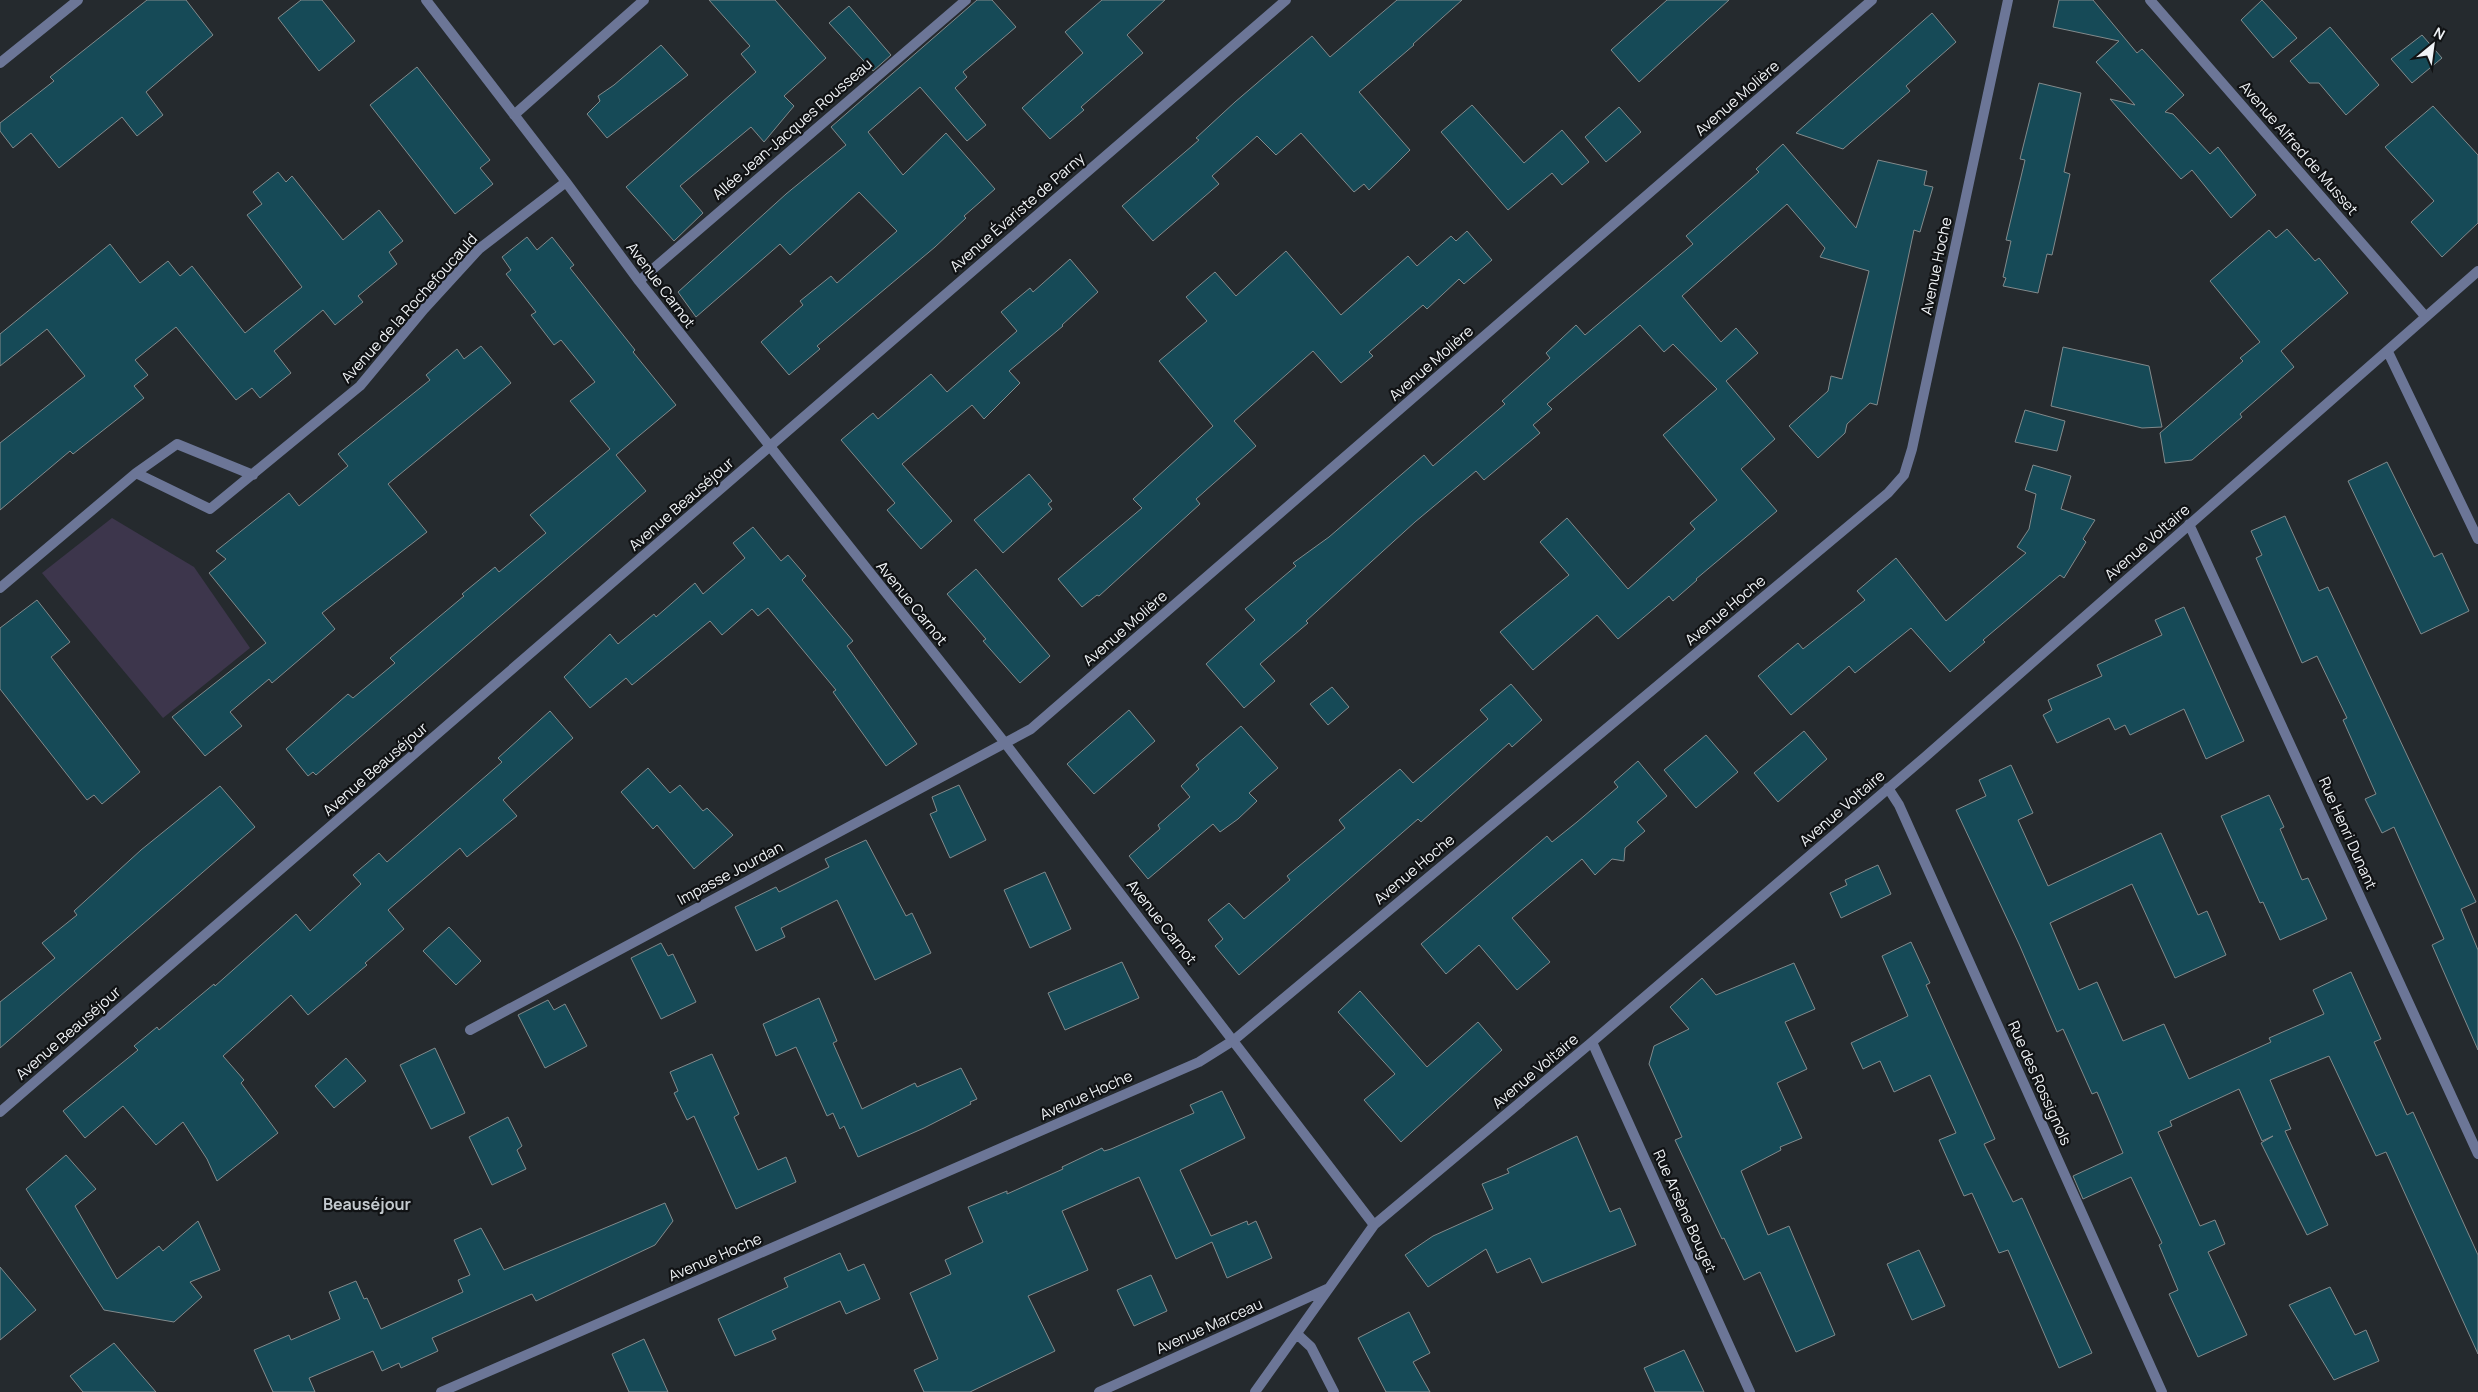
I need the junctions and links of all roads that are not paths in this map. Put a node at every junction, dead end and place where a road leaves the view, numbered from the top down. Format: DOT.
graph roads {
  1 [pos="78,0"];
  2 [pos="426,0"];
  3 [pos="644,0"];
  4 [pos="966,0"];
  5 [pos="1286,0"];
  6 [pos="1872,0"];
  7 [pos="2008,0"];
  8 [pos="2150,0"];
  9 [pos="0,63"];
  10 [pos="514,114"];
  11 [pos="566,182"];
  12 [pos="2478,272"];
  13 [pos="639,281"];
  14 [pos="2426,316"];
  15 [pos="2388,352"];
  16 [pos="769,447"];
  17 [pos="136,472"];
  18 [pos="253,475"];
  19 [pos="2189,524"];
  20 [pos="2478,538"];
  21 [pos="0,588"];
  22 [pos="1005,743"];
  23 [pos="1888,788"];
  24 [pos="470,1030"];
  25 [pos="1234,1040"];
  26 [pos="1592,1042"];
  27 [pos="0,1112"];
  28 [pos="2478,1154"];
  29 [pos="1374,1225"];
  30 [pos="1330,1288"];
  31 [pos="1297,1334"];
  32 [pos="441,1392"];
  33 [pos="1099,1392"];
  34 [pos="1255,1392"];
  35 [pos="1334,1392"];
  36 [pos="1750,1392"];
  37 [pos="2162,1392"];
  1 -- 9 [label="street"];
  2 -- 10 [label="street, Avenue Carnot"];
  3 -- 10 [label="street"];
  4 -- 13 [label="street, Allée Jean-Jacques Rousseau"];
  5 -- 16 [label="street, Avenue Évariste de Parny"];
  6 -- 22 [label="street, Avenue Molière"];
  7 -- 25 [label="street, Avenue Hoche"];
  8 -- 14 [label="street, Avenue Alfred de Musset"];
  10 -- 11 [label="street, Avenue Carnot"];
  11 -- 13 [label="street, Avenue Carnot"];
  11 -- 18 [label="street, Avenue de la Rochefoucauld"];
  12 -- 14 [label="street, Avenue Voltaire"];
  13 -- 16 [label="street, Avenue Carnot"];
  14 -- 15 [label="street, Avenue Voltaire"];
  15 -- 19 [label="street, Avenue Voltaire"];
  15 -- 20 [label="street"];
  16 -- 22 [label="street, Avenue Carnot"];
  16 -- 27 [label="street, Avenue Beauséjour"];
  17 -- 18 [label="street"];
  17 -- 18 [label="street, Avenue de la Rochefoucauld"];
  17 -- 21 [label="street"];
  19 -- 23 [label="street, Avenue Voltaire"];
  19 -- 28 [label="street, Rue Henri Dunant"];
  22 -- 24 [label="street, Impasse Jourdan"];
  22 -- 25 [label="street, Avenue Carnot"];
  23 -- 26 [label="street, Avenue Voltaire"];
  23 -- 37 [label="street, Rue des Rossignols"];
  25 -- 29 [label="street, Avenue Carnot"];
  25 -- 32 [label="street, Avenue Hoche"];
  26 -- 29 [label="street, Avenue Voltaire"];
  26 -- 36 [label="street, Rue Arsène Bouget"];
  29 -- 30 [label="street, Avenue Voltaire"];
  30 -- 31 [label="street, Avenue Voltaire"];
  30 -- 33 [label="street, Avenue Marceau"];
  31 -- 34 [label="street, Avenue Voltaire"];
  31 -- 35 [label="street"];
}
